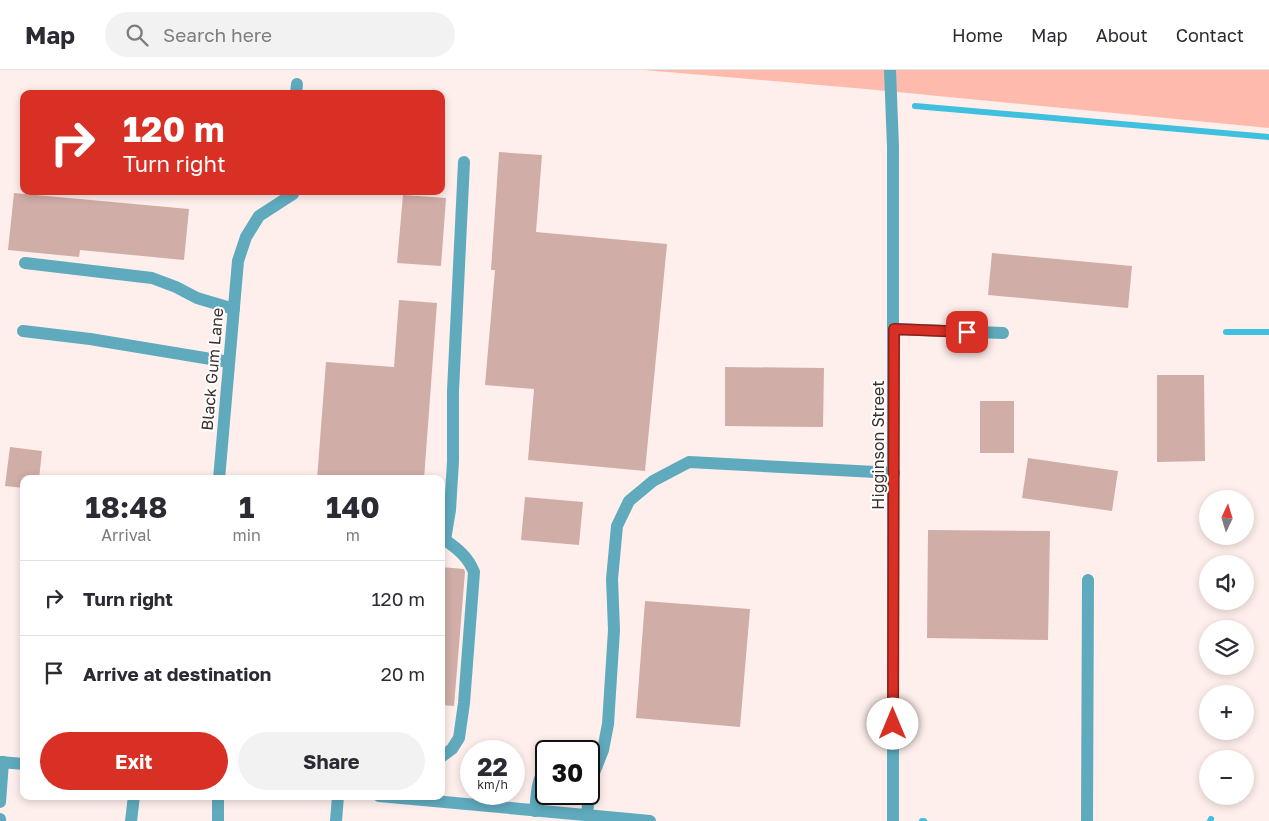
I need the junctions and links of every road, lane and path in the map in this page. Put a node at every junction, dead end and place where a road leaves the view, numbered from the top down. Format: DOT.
graph roads {
  1 [pos="890,70"];
  2 [pos="464,162"];
  3 [pos="291,195"];
  4 [pos="25,263"];
  5 [pos="234,309"];
  6 [pos="894,329"];
  7 [pos="23,331"];
  8 [pos="1003,333"];
  9 [pos="229,362"];
  10 [pos="894,473"];
  11 [pos="219,475"];
  12 [pos="445,531"];
  13 [pos="445,541"];
  14 [pos="1088,580"];
  15 [pos="445,754"];
  16 [pos="600,755"];
  17 [pos="2,762"];
  18 [pos="20,764"];
  19 [pos="133,800"];
  20 [pos="218,800"];
  21 [pos="338,800"];
  22 [pos="438,800"];
  23 [pos="0,802"];
  24 [pos="536,805"];
  25 [pos="588,805"];
  26 [pos="535,810"];
  27 [pos="587,815"];
  28 [pos="130,821"];
  29 [pos="218,821"];
  30 [pos="336,821"];
  31 [pos="650,821"];
  32 [pos="893,821"];
  33 [pos="1087,821"];
  1 -- 6 [label="street, Higginson Street"];
  2 -- 12 [label="street"];
  3 -- 5 [label="street, Black Gum Lane"];
  4 -- 5 [label="street"];
  5 -- 9 [label="street, Black Gum Lane"];
  6 -- 8 [label="street"];
  6 -- 10 [label="street, Higginson Street"];
  7 -- 9 [label="street"];
  9 -- 11 [label="street, Black Gum Lane"];
  10 -- 16 [label="street"];
  10 -- 32 [label="street, Higginson Street"];
  13 -- 15 [label="street"];
  14 -- 33 [label="street"];
  17 -- 18 [label="street"];
  17 -- 23 [label="street"];
  19 -- 28 [label="street"];
  20 -- 29 [label="street"];
  21 -- 30 [label="street"];
  22 -- 26 [label="street"];
  24 -- 26 [label="street"];
  25 -- 27 [label="street"];
  26 -- 27 [label="street"];
  27 -- 31 [label="street"];
}
